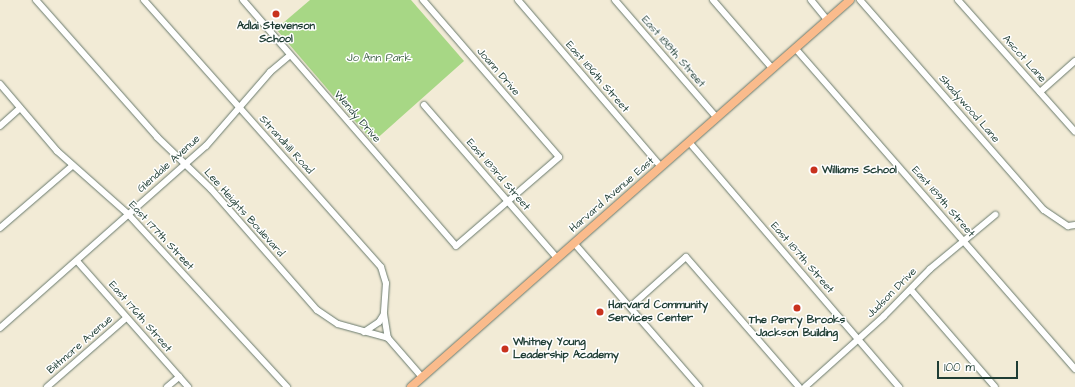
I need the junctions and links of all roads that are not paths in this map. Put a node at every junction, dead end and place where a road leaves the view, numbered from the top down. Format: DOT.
graph roads {
  1 [pos="36,0"];
  2 [pos="144,0"];
  3 [pos="243,0"];
  4 [pos="423,0"];
  5 [pos="518,0"];
  6 [pos="615,0"];
  7 [pos="713,0"];
  8 [pos="811,0"];
  9 [pos="850,0"];
  10 [pos="860,0"];
  11 [pos="958,0"];
  12 [pos="827,20"];
  13 [pos="795,48"];
  14 [pos="290,54"];
  15 [pos="1075,61"];
  16 [pos="772,68"];
  17 [pos="0,84"];
  18 [pos="1040,92"];
  19 [pos="424,105"];
  20 [pos="20,108"];
  21 [pos="240,108"];
  22 [pos="716,117"];
  23 [pos="0,126"];
  24 [pos="1075,132"];
  25 [pos="689,142"];
  26 [pos="184,165"];
  27 [pos="72,166"];
  28 [pos="661,167"];
  29 [pos="508,201"];
  30 [pos="128,214"];
  31 [pos="995,215"];
  32 [pos="1075,226"];
  33 [pos="0,228"];
  34 [pos="964,241"];
  35 [pos="574,243"];
  36 [pos="557,258"];
  37 [pos="77,261"];
  38 [pos="911,290"];
  39 [pos="630,307"];
  40 [pos="384,314"];
  41 [pos="126,318"];
  42 [pos="0,328"];
  43 [pos="364,332"];
  44 [pos="388,338"];
  45 [pos="858,339"];
  46 [pos="1075,369"];
  47 [pos="179,377"];
  48 [pos="422,377"];
  49 [pos="47,387"];
  50 [pos="167,387"];
  51 [pos="188,387"];
  52 [pos="287,387"];
  53 [pos="411,387"];
  54 [pos="699,387"];
  55 [pos="799,387"];
  56 [pos="805,387"];
  57 [pos="899,387"];
  58 [pos="995,387"];
  1 -- 26 [label="street, Lee Heights Boulevard"];
  2 -- 21 [label="street, Strandhill Road"];
  3 -- 14 [label="street, Wendy Drive"];
  4 -- 29 [label="street, Joann Drive"];
  5 -- 28 [label="street, East 186th Street"];
  6 -- 22 [label="street, East 188th Street"];
  7 -- 16 [label="street"];
  8 -- 12 [label="street"];
  9 -- 12 [label="main road, Harvard Avenue East"];
  10 -- 32 [label="street, Shadywood Lane"];
  11 -- 18 [label="street, Ascot Lane"];
  12 -- 13 [label="main road, Harvard Avenue East"];
  13 -- 16 [label="main road, Harvard Avenue East"];
  13 -- 34 [label="street, East 189th Street"];
  14 -- 21 [label="street, Glendale Avenue"];
  14 -- 29 [label="street, Wendy Drive"];
  15 -- 18 [label="street"];
  16 -- 22 [label="main road, Harvard Avenue East"];
  17 -- 20 [label="street, East 177th Street"];
  18 -- 24 [label="street, Ascot Lane"];
  19 -- 29 [label="street, East 183rd Street"];
  20 -- 23 [label="street"];
  20 -- 27 [label="street, East 177th Street"];
  21 -- 26 [label="street, Glendale Avenue"];
  21 -- 40 [label="street, Strandhill Road"];
  22 -- 25 [label="main road, Harvard Avenue East"];
  25 -- 28 [label="main road, Harvard Avenue East"];
  25 -- 45 [label="street, East 187th Street"];
  26 -- 30 [label="street, Glendale Avenue"];
  26 -- 43 [label="street, Lee Heights Boulevard"];
  27 -- 30 [label="street, East 177th Street"];
  27 -- 33 [label="street"];
  28 -- 35 [label="main road, Harvard Avenue East"];
  29 -- 36 [label="street, East 183rd Street"];
  30 -- 37 [label="street, Glendale Avenue"];
  30 -- 52 [label="street, East 177th Street"];
  31 -- 34 [label="street, Judson Drive"];
  34 -- 38 [label="street, Judson Drive"];
  34 -- 46 [label="street, East 189th Street"];
  35 -- 36 [label="main road, Harvard Avenue East"];
  35 -- 39 [label="street"];
  36 -- 48 [label="main road, Harvard Avenue East"];
  37 -- 41 [label="street, East 176th Street"];
  37 -- 42 [label="street, Glendale Avenue"];
  38 -- 45 [label="street, Judson Drive"];
  38 -- 58 [label="street"];
  39 -- 54 [label="street"];
  39 -- 55 [label="street"];
  40 -- 43 [label="street"];
  40 -- 44 [label="street, Strandhill Road"];
  41 -- 47 [label="street, East 176th Street"];
  41 -- 49 [label="street, Biltmore Avenue"];
  43 -- 44 [label="street, Lee Heights Boulevard"];
  44 -- 48 [label="street"];
  45 -- 56 [label="street, Judson Drive"];
  45 -- 57 [label="street, East 187th Street"];
  47 -- 50 [label="street"];
  47 -- 51 [label="street, East 176th Street"];
  48 -- 53 [label="main road, Harvard Avenue East"];
}
